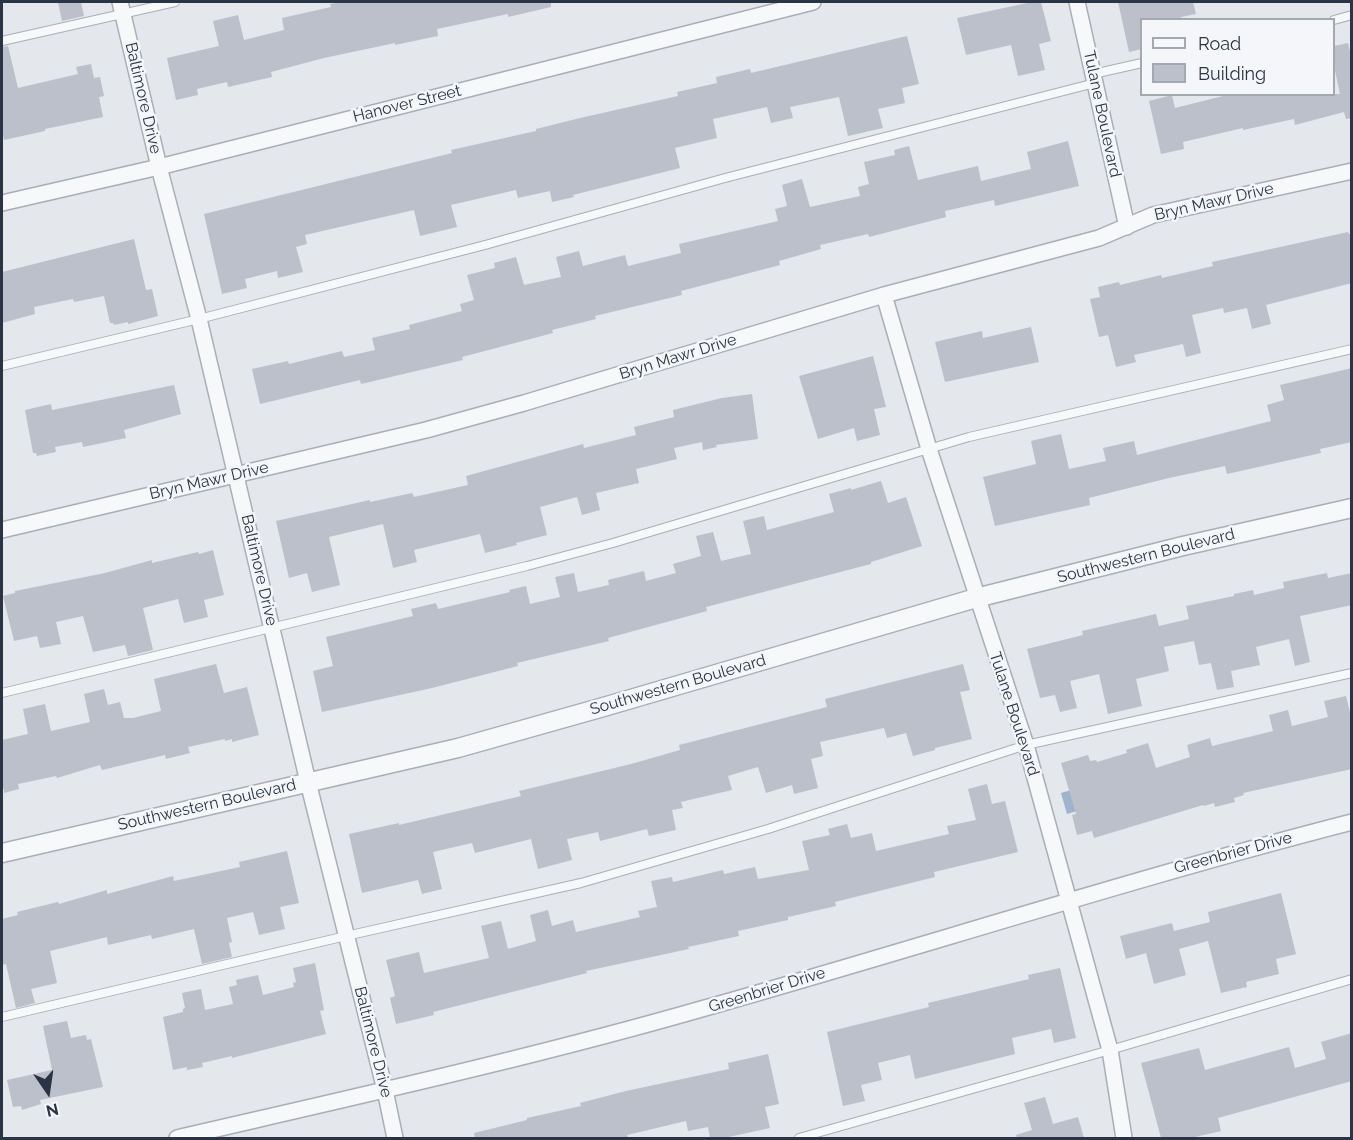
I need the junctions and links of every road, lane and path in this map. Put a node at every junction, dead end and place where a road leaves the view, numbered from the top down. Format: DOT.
graph roads {
  1 [pos="176,2"];
  2 [pos="813,2"];
  3 [pos="1077,2"];
  4 [pos="122,7"];
  5 [pos="1352,15"];
  6 [pos="1335,20"];
  7 [pos="2,41"];
  8 [pos="1140,64"];
  9 [pos="1094,79"];
  10 [pos="159,167"];
  11 [pos="1352,171"];
  12 [pos="2,203"];
  13 [pos="1127,227"];
  14 [pos="884,295"];
  15 [pos="199,319"];
  16 [pos="1352,349"];
  17 [pos="2,366"];
  18 [pos="929,449"];
  19 [pos="236,474"];
  20 [pos="1352,508"];
  21 [pos="2,530"];
  22 [pos="976,598"];
  23 [pos="273,629"];
  24 [pos="1352,673"];
  25 [pos="2,693"];
  26 [pos="1026,745"];
  27 [pos="308,782"];
  28 [pos="1352,822"];
  29 [pos="2,854"];
  30 [pos="1070,900"];
  31 [pos="346,936"];
  32 [pos="1352,979"];
  33 [pos="2,1017"];
  34 [pos="1110,1050"];
  35 [pos="385,1090"];
  36 [pos="177,1138"];
  37 [pos="395,1138"];
  38 [pos="799,1138"];
  39 [pos="1124,1138"];
  1 -- 4 [label="lane"];
  2 -- 10 [label="street, Hanover Street"];
  3 -- 9 [label="street, Tulane Boulevard"];
  4 -- 7 [label="lane"];
  4 -- 10 [label="street, Baltimore Drive"];
  5 -- 6 [label="lane"];
  8 -- 9 [label="lane"];
  9 -- 13 [label="street, Tulane Boulevard"];
  9 -- 15 [label="lane"];
  10 -- 12 [label="street, Hanover Street"];
  10 -- 15 [label="street, Baltimore Drive"];
  11 -- 13 [label="street, Bryn Mawr Drive"];
  13 -- 14 [label="street, Bryn Mawr Drive"];
  14 -- 18 [label="street, Tulane Boulevard"];
  14 -- 19 [label="street, Bryn Mawr Drive"];
  15 -- 17 [label="lane"];
  15 -- 19 [label="street, Baltimore Drive"];
  16 -- 18 [label="lane"];
  18 -- 22 [label="street, Tulane Boulevard"];
  18 -- 23 [label="lane"];
  19 -- 21 [label="street, Bryn Mawr Drive"];
  19 -- 23 [label="street, Baltimore Drive"];
  20 -- 22 [label="street, Southwestern Boulevard"];
  22 -- 26 [label="street, Tulane Boulevard"];
  22 -- 27 [label="street, Southwestern Boulevard"];
  23 -- 25 [label="lane"];
  23 -- 27 [label="street, Baltimore Drive"];
  24 -- 26 [label="lane"];
  26 -- 30 [label="street, Tulane Boulevard"];
  26 -- 31 [label="lane"];
  27 -- 29 [label="street, Southwestern Boulevard"];
  27 -- 31 [label="street, Baltimore Drive"];
  28 -- 30 [label="street, Greenbrier Drive"];
  30 -- 34 [label="street, Tulane Boulevard"];
  30 -- 35 [label="street, Greenbrier Drive"];
  31 -- 33 [label="lane"];
  31 -- 35 [label="street, Baltimore Drive"];
  32 -- 34 [label="lane"];
  34 -- 38 [label="lane"];
  34 -- 39 [label="street, Tulane Boulevard"];
  35 -- 36 [label="street, Greenbrier Drive"];
  35 -- 37 [label="street, Baltimore Drive"];
}
